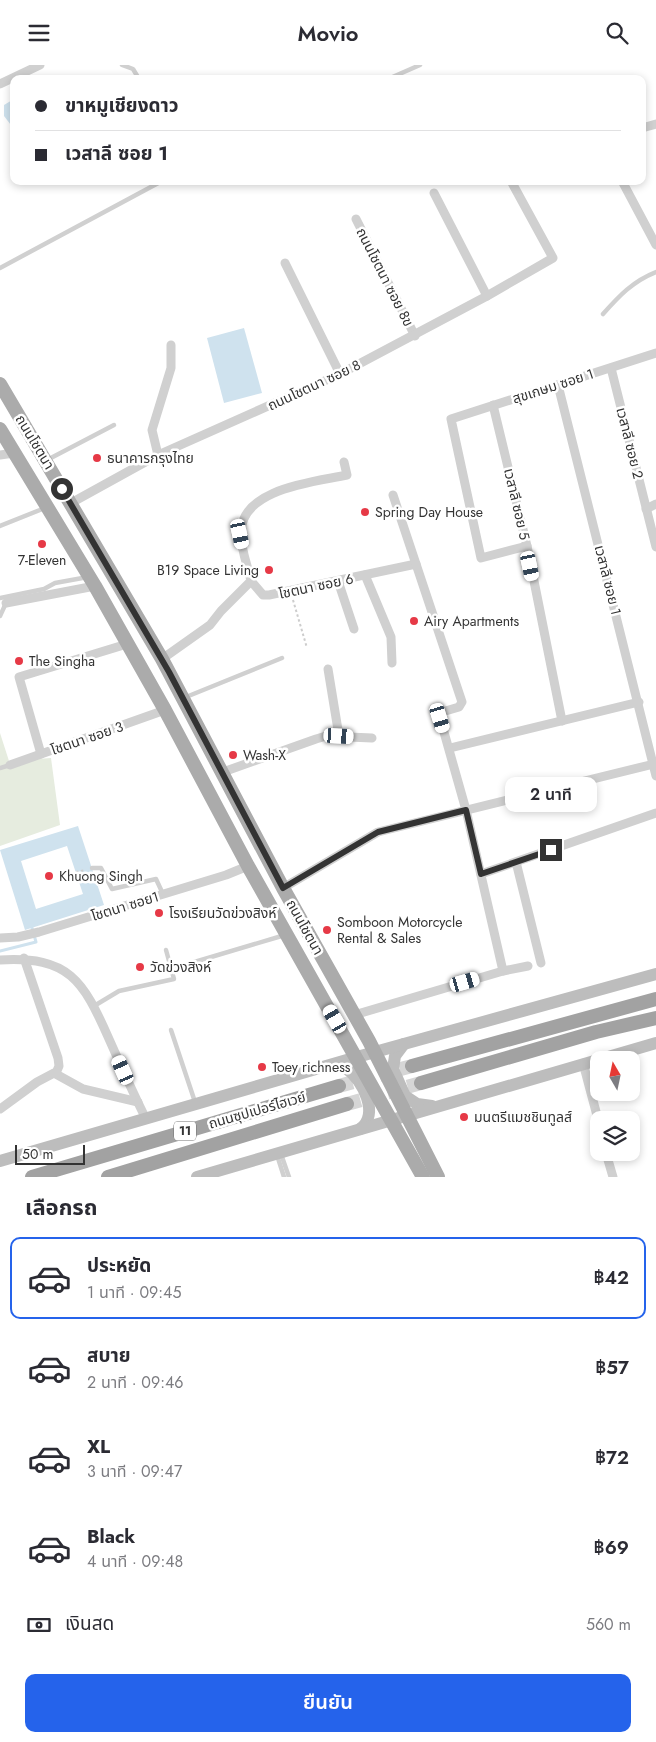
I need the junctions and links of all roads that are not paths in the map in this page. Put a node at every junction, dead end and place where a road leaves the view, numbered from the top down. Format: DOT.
graph roads {
  1 [pos="40,65"];
  2 [pos="122,65"];
  3 [pos="420,65"];
  4 [pos="20,75"];
  5 [pos="137,75"];
  6 [pos="397,75"];
  7 [pos="155,185"];
  8 [pos="513,185"];
  9 [pos="625,185"];
  10 [pos="434,193"];
  11 [pos="356,219"];
  12 [pos="652,227"];
  13 [pos="656,245"];
  14 [pos="285,263"];
  15 [pos="0,268"];
  16 [pos="656,272"];
  17 [pos="487,296"];
  18 [pos="603,314"];
  19 [pos="415,336"];
  20 [pos="171,345"];
  21 [pos="656,353"];
  22 [pos="611,368"];
  23 [pos="340,374"];
  24 [pos="0,384"];
  25 [pos="558,385"];
  26 [pos="493,405"];
  27 [pos="114,425"];
  28 [pos="0,429"];
  29 [pos="7,454"];
  30 [pos="158,455"];
  31 [pos="46,461"];
  32 [pos="344,462"];
  33 [pos="393,495"];
  34 [pos="71,503"];
  35 [pos="656,504"];
  36 [pos="47,507"];
  37 [pos="646,509"];
  38 [pos="0,526"];
  39 [pos="527,547"];
  40 [pos="656,547"];
  41 [pos="416,564"];
  42 [pos="366,575"];
  43 [pos="252,581"];
  44 [pos="338,581"];
  45 [pos="92,582"];
  46 [pos="3,600"];
  47 [pos="0,616"];
  48 [pos="354,629"];
  49 [pos="127,644"];
  50 [pos="282,658"];
  51 [pos="162,659"];
  52 [pos="392,663"];
  53 [pos="328,669"];
  54 [pos="183,698"];
  55 [pos="639,702"];
  56 [pos="165,710"];
  57 [pos="562,721"];
  58 [pos="656,731"];
  59 [pos="646,733"];
  60 [pos="339,736"];
  61 [pos="372,738"];
  62 [pos="450,748"];
  63 [pos="42,754"];
  64 [pos="654,764"];
  65 [pos="10,765"];
  66 [pos="0,768"];
  67 [pos="223,772"];
  68 [pos="656,776"];
  69 [pos="466,810"];
  70 [pos="656,813"];
  71 [pos="516,862"];
  72 [pos="248,866"];
  73 [pos="92,869"];
  74 [pos="481,874"];
  75 [pos="283,888"];
  76 [pos="163,895"];
  77 [pos="286,935"];
  78 [pos="0,938"];
  79 [pos="166,950"];
  80 [pos="24,958"];
  81 [pos="0,960"];
  82 [pos="541,963"];
  83 [pos="528,966"];
  84 [pos="171,969"];
  85 [pos="503,971"];
  86 [pos="656,974"];
  87 [pos="656,999"];
  88 [pos="94,1006"];
  89 [pos="354,1015"];
  90 [pos="656,1018"];
  91 [pos="171,1030"];
  92 [pos="656,1043"];
  93 [pos="404,1044"];
  94 [pos="374,1052"];
  95 [pos="357,1057"];
  96 [pos="583,1063"];
  97 [pos="326,1065"];
  98 [pos="412,1066"];
  99 [pos="56,1073"];
  100 [pos="421,1083"];
  101 [pos="339,1086"];
  102 [pos="138,1102"];
  103 [pos="196,1104"];
  104 [pos="347,1104"];
  105 [pos="437,1106"];
  106 [pos="0,1109"];
  107 [pos="596,1111"];
  108 [pos="408,1118"];
  109 [pos="146,1119"];
  110 [pos="394,1122"];
  111 [pos="359,1130"];
  112 [pos="279,1155"];
  113 [pos="0,1161"];
  114 [pos="608,1161"];
  115 [pos="32,1177"];
  116 [pos="108,1177"];
  117 [pos="197,1177"];
  118 [pos="284,1177"];
  119 [pos="289,1177"];
  120 [pos="424,1177"];
  121 [pos="438,1177"];
  122 [pos="613,1177"];
  1 -- 4 [label="street"];
  2 -- 5 [label="lane"];
  3 -- 6 [label="lane"];
  7 -- 15 [label="lane"];
  8 -- 17 [label="street, ถนนโชตนา ซอย 8"];
  9 -- 12 [label="street"];
  10 -- 17 [label="street"];
  11 -- 19 [label="street, ถนนโชตนา ซอย 8ข"];
  12 -- 13 [label="street"];
  14 -- 23 [label="street"];
  16 -- 18 [label="lane"];
  17 -- 19 [label="street, ถนนโชตนา ซอย 8"];
  19 -- 23 [label="street, ถนนโชตนา ซอย 8"];
  20 -- 30 [label="street"];
  21 -- 22 [label="street, สุขเกษม ซอย 1"];
  22 -- 25 [label="street, สุขเกษม ซอย 1"];
  22 -- 37 [label="street, เวสาลี ซอย 2"];
  23 -- 30 [label="street, ถนนโชตนา ซอย 8"];
  24 -- 31 [label="main road, ถนนโชตนา"];
  25 -- 26 [label="street, สุขเกษม ซอย 1"];
  25 -- 55 [label="street, เวสาลี ซอย 1"];
  26 -- 39 [label="street, เวสาลี ซอย 5"];
  26 -- 39 [label="street, สุขเกษม ซอย 1"];
  27 -- 31 [label="lane"];
  28 -- 29 [label="main road, ถนนโชตนา"];
  29 -- 36 [label="main road, ถนนโชตนา"];
  30 -- 34 [label="street, ถนนโชตนา ซอย 8"];
  31 -- 34 [label="main road, ถนนโชตนา"];
  32 -- 43 [label="street"];
  33 -- 41 [label="street"];
  34 -- 51 [label="main road, ถนนโชตนา"];
  35 -- 37 [label="street"];
  36 -- 38 [label="lane"];
  36 -- 45 [label="main road, ถนนโชตนา"];
  37 -- 40 [label="street, เวสาลี ซอย 2"];
  39 -- 57 [label="street, เวสาลี ซอย 5"];
  41 -- 42 [label="street, โชตนา ซอย 6"];
  41 -- 62 [label="street"];
  42 -- 44 [label="street, โชตนา ซอย 6"];
  42 -- 52 [label="street"];
  43 -- 44 [label="street, โชตนา ซอย 6"];
  43 -- 51 [label="street"];
  44 -- 48 [label="street"];
  45 -- 46 [label="street"];
  45 -- 49 [label="main road, ถนนโชตนา"];
  46 -- 47 [label="lane"];
  49 -- 56 [label="main road, ถนนโชตนา"];
  49 -- 63 [label="street"];
  50 -- 54 [label="lane"];
  51 -- 54 [label="main road, ถนนโชตนา"];
  53 -- 60 [label="street"];
  54 -- 67 [label="main road, ถนนโชตนา"];
  55 -- 57 [label="street"];
  55 -- 59 [label="street, เวสาลี ซอย 1"];
  56 -- 63 [label="street, โชตนา ซอย 3"];
  56 -- 72 [label="main road, ถนนโชตนา"];
  57 -- 62 [label="street"];
  58 -- 59 [label="street"];
  59 -- 64 [label="street, เวสาลี ซอย 1"];
  60 -- 61 [label="street"];
  60 -- 67 [label="street"];
  62 -- 69 [label="street"];
  63 -- 65 [label="street, โชตนา ซอย 3"];
  64 -- 68 [label="street, เวสาลี ซอย 1"];
  64 -- 69 [label="street"];
  65 -- 66 [label="lane"];
  67 -- 75 [label="main road, ถนนโชตนา"];
  69 -- 74 [label="street"];
  69 -- 75 [label="street"];
  70 -- 71 [label="street"];
  71 -- 74 [label="street"];
  71 -- 82 [label="street"];
  72 -- 76 [label="street, โชตนา ซอย1"];
  72 -- 77 [label="main road, ถนนโชตนา"];
  73 -- 76 [label="lane"];
  74 -- 85 [label="street"];
  75 -- 89 [label="main road, ถนนโชตนา"];
  76 -- 78 [label="street, โชตนา ซอย1"];
  77 -- 84 [label="lane"];
  77 -- 95 [label="main road, ถนนโชตนา"];
  79 -- 84 [label="lane"];
  80 -- 81 [label="street"];
  80 -- 88 [label="street"];
  80 -- 99 [label="street"];
  83 -- 85 [label="street"];
  84 -- 88 [label="lane"];
  85 -- 89 [label="street"];
  86 -- 93 [label="main road"];
  87 -- 98 [label="highway"];
  88 -- 102 [label="street"];
  89 -- 94 [label="main road, ถนนโชตนา"];
  90 -- 100 [label="highway"];
  91 -- 103 [label="lane"];
  92 -- 96 [label="main road"];
  93 -- 94 [label="main road"];
  93 -- 105 [label="main road"];
  94 -- 95 [label="main road"];
  94 -- 108 [label="main road, ถนนโชตนา"];
  95 -- 97 [label="main road"];
  95 -- 110 [label="main road, ถนนโชตนา"];
  96 -- 105 [label="main road"];
  96 -- 107 [label="street"];
  97 -- 103 [label="main road"];
  97 -- 111 [label="main road"];
  99 -- 102 [label="street"];
  99 -- 106 [label="street"];
  101 -- 115 [label="highway, ถนนซุปเปอร์ไฮเวย์ / 11"];
  102 -- 109 [label="street"];
  103 -- 109 [label="main road"];
  104 -- 116 [label="highway, ถนนซุปเปอร์ไฮเวย์ / 11"];
  105 -- 108 [label="main road"];
  108 -- 110 [label="main road"];
  108 -- 121 [label="main road, ถนนโชตนา"];
  109 -- 113 [label="main road"];
  110 -- 111 [label="main road"];
  110 -- 120 [label="main road, ถนนโชตนา"];
  111 -- 112 [label="main road"];
  112 -- 117 [label="main road"];
  112 -- 118 [label="lane"];
  112 -- 119 [label="lane"];
  114 -- 122 [label="street"];
}
